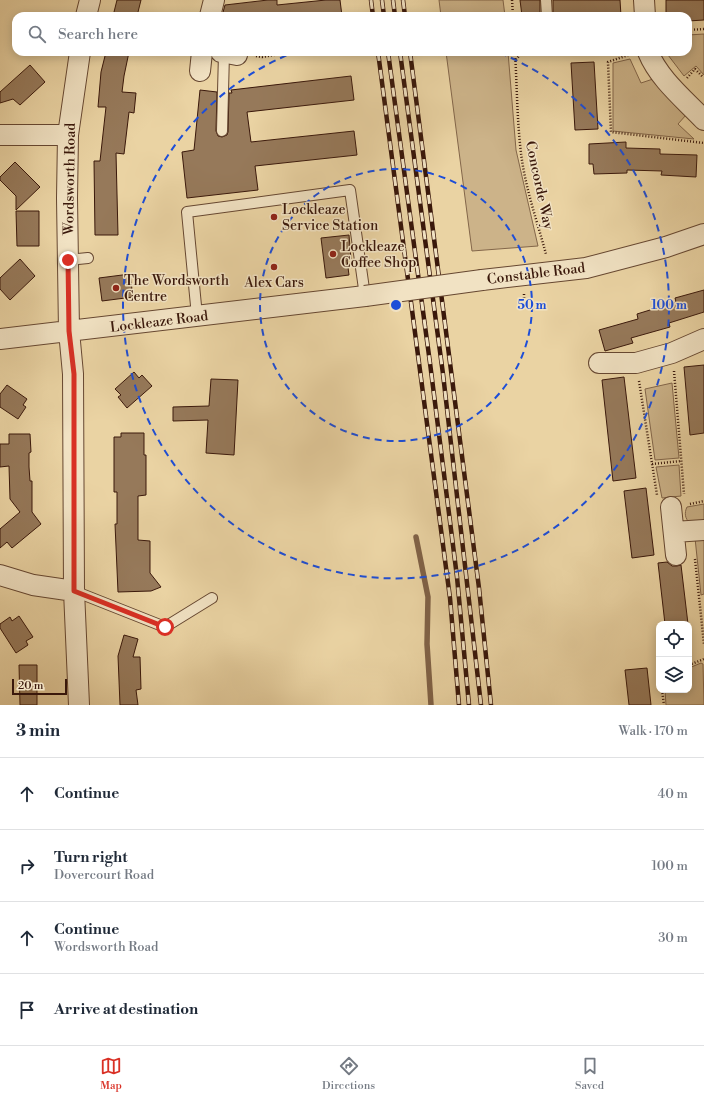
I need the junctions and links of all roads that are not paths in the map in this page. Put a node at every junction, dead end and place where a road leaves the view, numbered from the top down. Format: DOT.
graph roads {
  1 [pos="90,0"];
  2 [pos="214,0"];
  3 [pos="546,0"];
  4 [pos="644,0"];
  5 [pos="87,12"];
  6 [pos="211,12"];
  7 [pos="547,12"];
  8 [pos="645,12"];
  9 [pos="79,56"];
  10 [pos="227,56"];
  11 [pos="650,56"];
  12 [pos="704,120"];
  13 [pos="222,131"];
  14 [pos="0,135"];
  15 [pos="68,135"];
  16 [pos="704,234"];
  17 [pos="88,258"];
  18 [pos="68,260"];
  19 [pos="365,296"];
  20 [pos="197,316"];
  21 [pos="69,331"];
  22 [pos="0,338"];
  23 [pos="704,339"];
  24 [pos="598,363"];
  25 [pos="678,506"];
  26 [pos="690,531"];
  27 [pos="676,555"];
  28 [pos="0,575"];
  29 [pos="74,591"];
  30 [pos="212,598"];
  31 [pos="80,705"];
  1 -- 5 [label="street"];
  2 -- 6 [label="street"];
  3 -- 7 [label="lane"];
  4 -- 8 [label="street"];
  9 -- 15 [label="street, Wordsworth Road"];
  10 -- 13 [label="lane"];
  11 -- 12 [label="street"];
  14 -- 15 [label="street"];
  15 -- 18 [label="street, Wordsworth Road"];
  16 -- 19 [label="street, Constable Road, bridge"];
  17 -- 18 [label="lane"];
  18 -- 21 [label="street, Wordsworth Road"];
  19 -- 20 [label="street, Lockleaze Road"];
  19 -- 20 [label="lane"];
  20 -- 21 [label="street, Lockleaze Road"];
  21 -- 22 [label="street, Lockleaze Road"];
  21 -- 29 [label="street, Wordsworth Road"];
  23 -- 24 [label="street"];
  25 -- 26 [label="street"];
  26 -- 27 [label="street"];
  28 -- 29 [label="street"];
  29 -- 30 [label="lane"];
  29 -- 31 [label="street, Wordsworth Road"];
}
